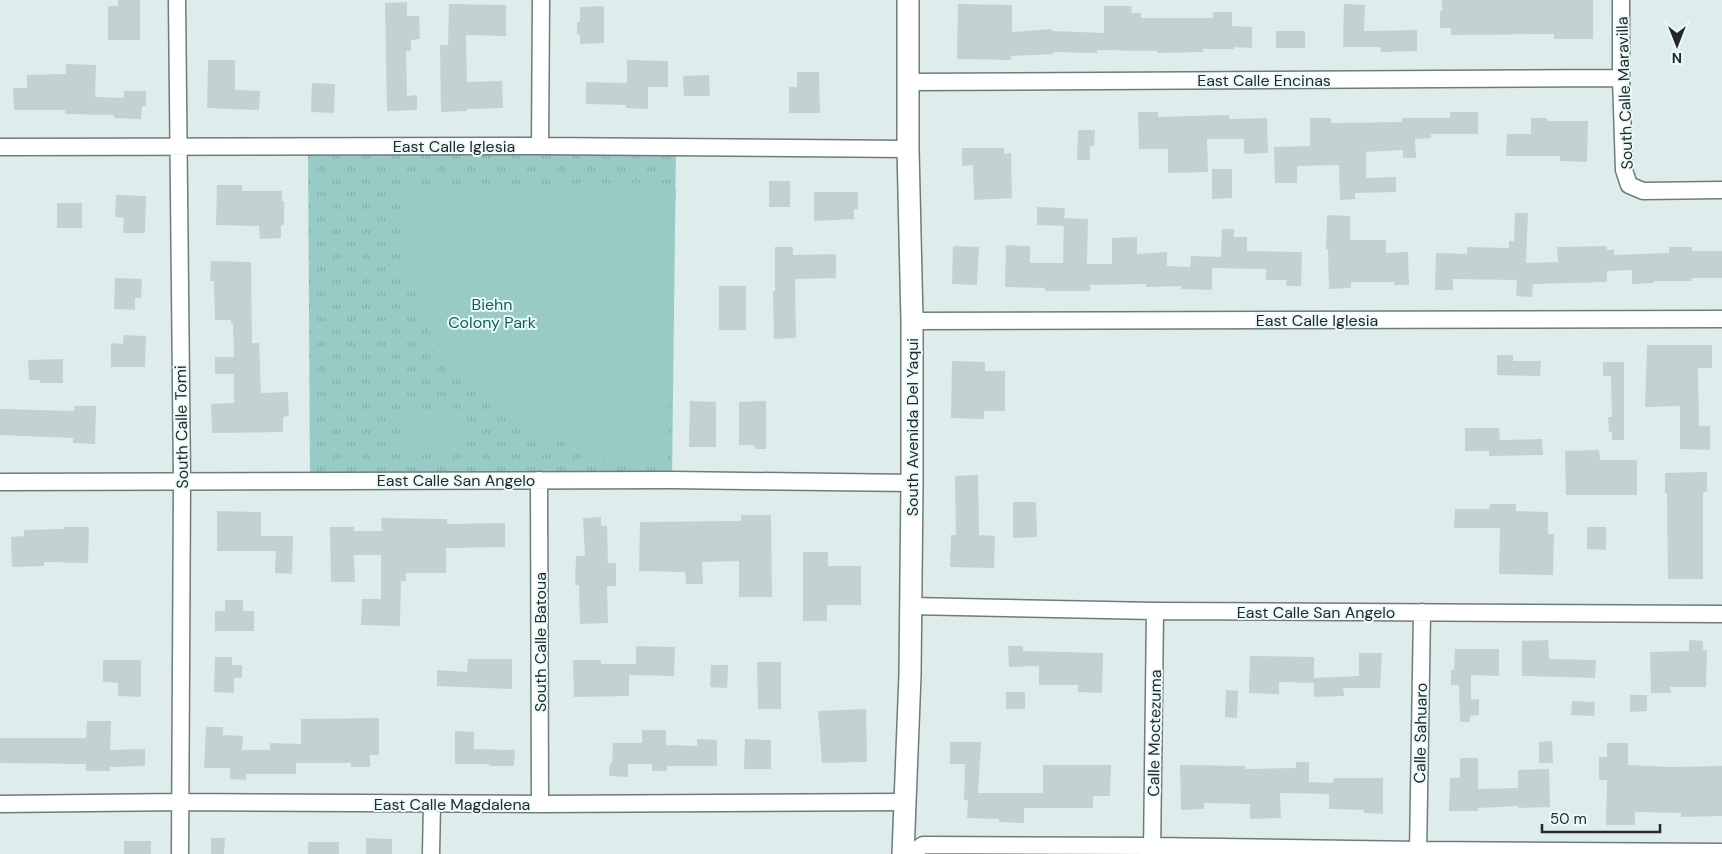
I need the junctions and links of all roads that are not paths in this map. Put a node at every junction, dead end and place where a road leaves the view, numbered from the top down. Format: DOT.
graph roads {
  1 [pos="177,0"];
  2 [pos="541,0"];
  3 [pos="908,0"];
  4 [pos="1622,0"];
  5 [pos="1621,78"];
  6 [pos="907,82"];
  7 [pos="178,146"];
  8 [pos="540,146"];
  9 [pos="0,147"];
  10 [pos="908,149"];
  11 [pos="1722,190"];
  12 [pos="1722,319"];
  13 [pos="912,321"];
  14 [pos="539,480"];
  15 [pos="182,481"];
  16 [pos="0,482"];
  17 [pos="912,483"];
  18 [pos="911,606"];
  19 [pos="1155,611"];
  20 [pos="1422,612"];
  21 [pos="1722,614"];
  22 [pos="180,802"];
  23 [pos="904,802"];
  24 [pos="0,804"];
  25 [pos="432,804"];
  26 [pos="540,804"];
  27 [pos="1152,850"];
  28 [pos="1418,852"];
  29 [pos="1722,852"];
  30 [pos="180,854"];
  31 [pos="432,854"];
  32 [pos="903,854"];
  33 [pos="911,854"];
  1 -- 7 [label="street, South Calle Tomi"];
  2 -- 8 [label="street"];
  3 -- 6 [label="street, South Avenida Del Yaqui"];
  4 -- 5 [label="street, South Calle Maravilla"];
  5 -- 6 [label="street, East Calle Encinas"];
  5 -- 11 [label="street, South Calle Maravilla"];
  6 -- 10 [label="street, South Avenida Del Yaqui"];
  7 -- 8 [label="street, East Calle Iglesia"];
  7 -- 9 [label="street, East Calle Iglesia"];
  7 -- 15 [label="street, South Calle Tomi"];
  8 -- 10 [label="street, East Calle Iglesia"];
  10 -- 13 [label="street, South Avenida Del Yaqui"];
  12 -- 13 [label="street, East Calle Iglesia"];
  13 -- 17 [label="street, South Avenida Del Yaqui"];
  14 -- 15 [label="street, East Calle San Angelo"];
  14 -- 17 [label="street, East Calle San Angelo"];
  14 -- 26 [label="street, South Calle Batoua"];
  15 -- 16 [label="street, East Calle San Angelo"];
  15 -- 22 [label="street, South Calle Tomi"];
  17 -- 18 [label="street, South Avenida Del Yaqui"];
  18 -- 19 [label="street, East Calle San Angelo"];
  18 -- 23 [label="street, South Avenida Del Yaqui"];
  19 -- 20 [label="street, East Calle San Angelo"];
  19 -- 27 [label="street, Calle Moctezuma"];
  20 -- 21 [label="street, East Calle San Angelo"];
  20 -- 28 [label="street, Calle Sahuaro"];
  22 -- 24 [label="street, East Calle Magdalena"];
  22 -- 25 [label="street, East Calle Magdalena"];
  22 -- 30 [label="street, South Calle Tomi"];
  23 -- 26 [label="street, East Calle Magdalena"];
  23 -- 32 [label="street, South Avenida Del Yaqui"];
  25 -- 26 [label="street, East Calle Magdalena"];
  25 -- 31 [label="street"];
  27 -- 28 [label="street"];
  27 -- 33 [label="street"];
  28 -- 29 [label="street"];
}
